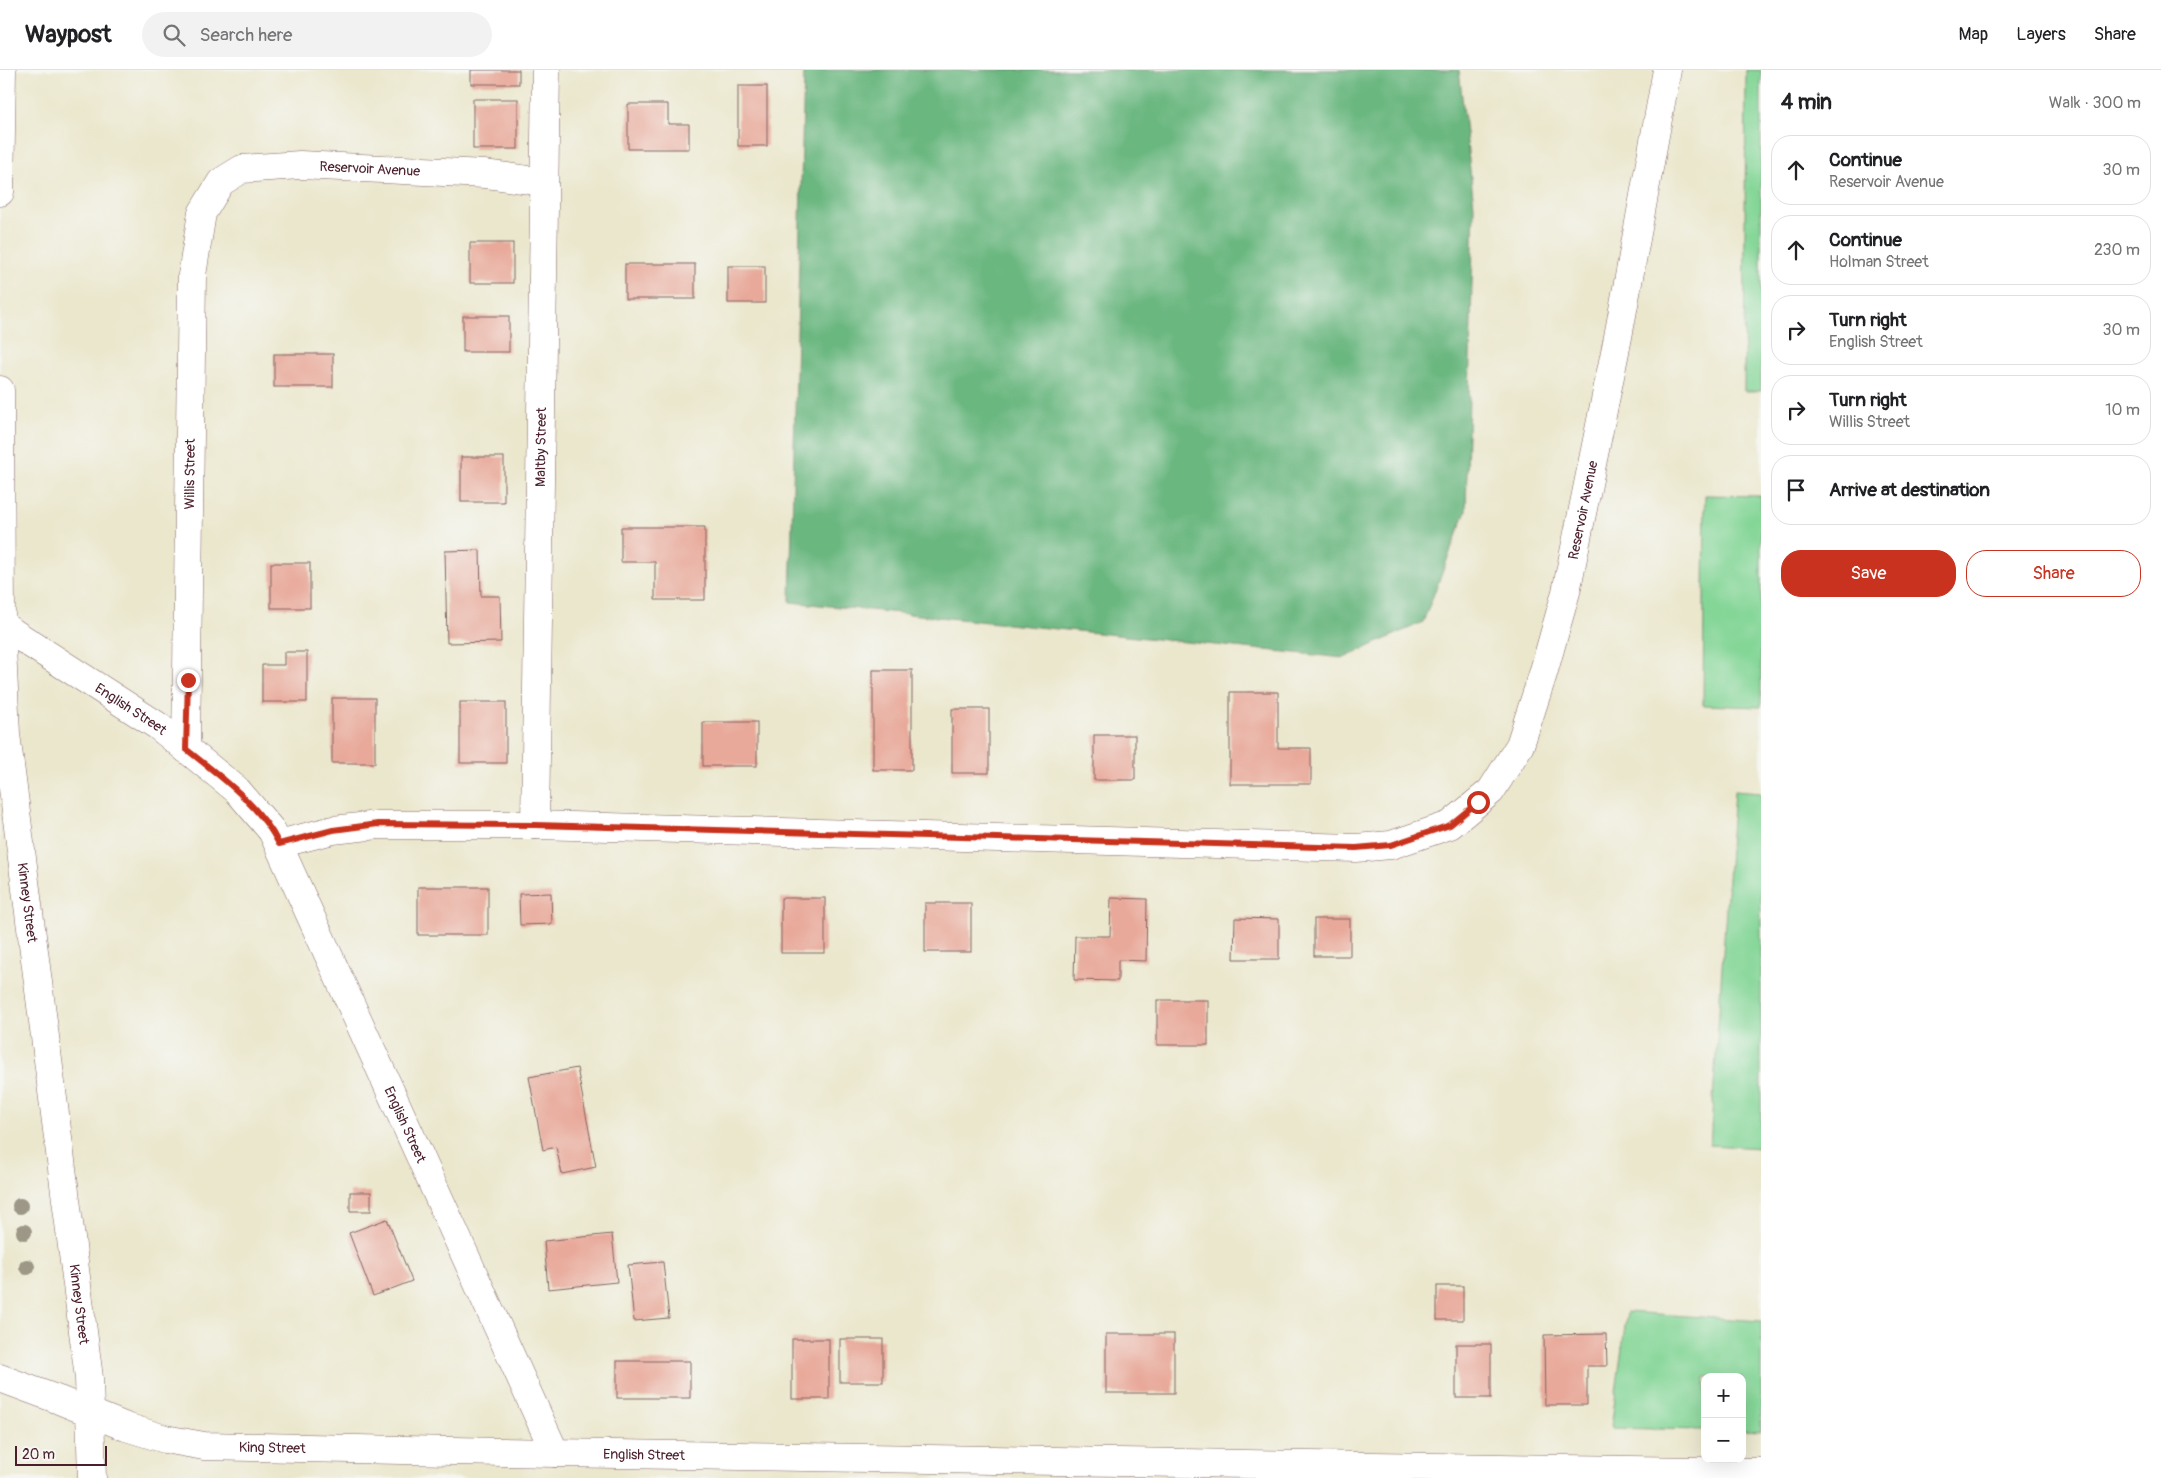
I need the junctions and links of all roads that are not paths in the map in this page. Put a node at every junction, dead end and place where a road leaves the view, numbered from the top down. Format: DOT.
graph roads {
  1 [pos="2,70"];
  2 [pos="546,70"];
  3 [pos="1667,70"];
  4 [pos="544,182"];
  5 [pos="0,192"];
  6 [pos="210,201"];
  7 [pos="0,390"];
  8 [pos="1,625"];
  9 [pos="186,749"];
  10 [pos="535,825"];
  11 [pos="279,844"];
  12 [pos="0,1378"];
  13 [pos="90,1412"];
  14 [pos="555,1453"];
  15 [pos="1761,1472"];
  16 [pos="92,1478"];
  1 -- 5 [label="street"];
  2 -- 4 [label="street, Maltby Street"];
  3 -- 10 [label="street, Reservoir Avenue"];
  4 -- 6 [label="street, Reservoir Avenue"];
  4 -- 10 [label="street, Maltby Street"];
  6 -- 9 [label="street, Willis Street"];
  7 -- 8 [label="street, Kinney Street"];
  8 -- 9 [label="street, English Street"];
  8 -- 13 [label="street, Kinney Street"];
  9 -- 11 [label="street, English Street"];
  10 -- 11 [label="street, Reservoir Avenue"];
  11 -- 14 [label="street, English Street"];
  12 -- 13 [label="street, King Street"];
  13 -- 14 [label="street, King Street"];
  13 -- 16 [label="street, Kinney Street"];
  14 -- 15 [label="street, English Street"];
}
